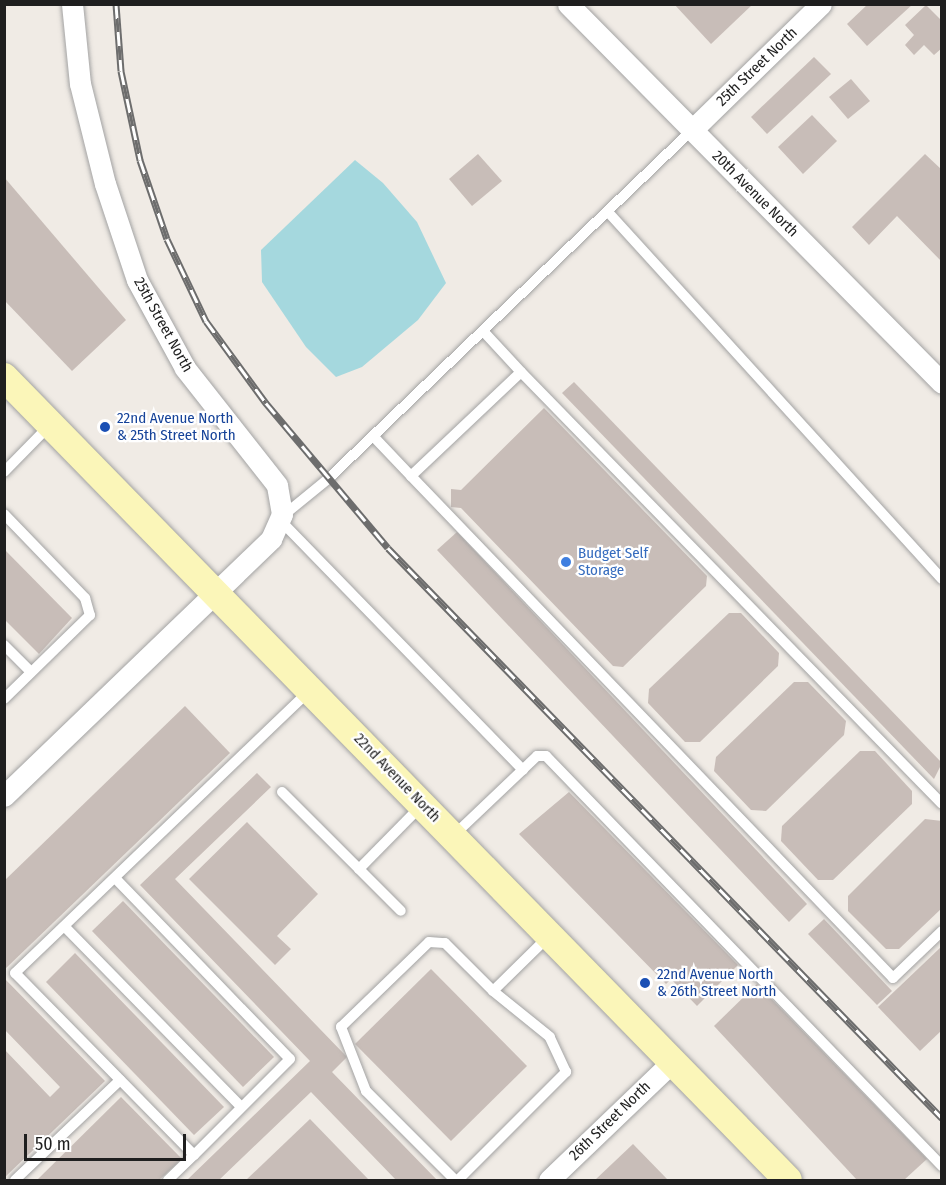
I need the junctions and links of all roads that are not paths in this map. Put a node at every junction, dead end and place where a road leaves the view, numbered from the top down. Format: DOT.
graph roads {
  1 [pos="72,4"];
  2 [pos="568,4"];
  3 [pos="821,4"];
  4 [pos="692,130"];
  5 [pos="608,212"];
  6 [pos="483,331"];
  7 [pos="521,372"];
  8 [pos="4,377"];
  9 [pos="942,383"];
  10 [pos="51,424"];
  11 [pos="373,436"];
  12 [pos="4,472"];
  13 [pos="411,477"];
  14 [pos="4,514"];
  15 [pos="279,519"];
  16 [pos="942,579"];
  17 [pos="216,591"];
  18 [pos="4,645"];
  19 [pos="31,672"];
  20 [pos="311,690"];
  21 [pos="4,699"];
  22 [pos="523,770"];
  23 [pos="282,792"];
  24 [pos="4,796"];
  25 [pos="942,804"];
  26 [pos="423,805"];
  27 [pos="453,836"];
  28 [pos="359,868"];
  29 [pos="116,879"];
  30 [pos="401,911"];
  31 [pos="65,927"];
  32 [pos="942,931"];
  33 [pos="549,936"];
  34 [pos="494,991"];
  35 [pos="672,1062"];
  36 [pos="120,1080"];
  37 [pos="242,1107"];
  38 [pos="194,1155"];
  39 [pos="942,1166"];
  40 [pos="15,1180"];
  41 [pos="168,1180"];
  42 [pos="456,1180"];
  43 [pos="549,1180"];
  44 [pos="788,1180"];
  1 -- 15 [label="street, 25th Street North"];
  2 -- 4 [label="street, 20th Avenue North"];
  3 -- 4 [label="street, 25th Street North"];
  4 -- 5 [label="lane"];
  4 -- 9 [label="street, 20th Avenue North"];
  5 -- 6 [label="lane"];
  5 -- 16 [label="lane"];
  6 -- 7 [label="lane"];
  6 -- 11 [label="lane"];
  7 -- 13 [label="lane"];
  7 -- 25 [label="lane"];
  8 -- 10 [label="main road, 22nd Avenue North"];
  10 -- 12 [label="lane"];
  10 -- 17 [label="main road, 22nd Avenue North"];
  11 -- 13 [label="lane"];
  11 -- 15 [label="lane"];
  13 -- 32 [label="lane"];
  14 -- 19 [label="lane"];
  15 -- 17 [label="street"];
  15 -- 22 [label="lane"];
  17 -- 20 [label="main road, 22nd Avenue North"];
  17 -- 24 [label="street"];
  18 -- 19 [label="lane"];
  19 -- 21 [label="lane"];
  20 -- 26 [label="main road, 22nd Avenue North"];
  20 -- 29 [label="lane"];
  22 -- 27 [label="lane"];
  22 -- 39 [label="lane"];
  23 -- 28 [label="lane"];
  26 -- 27 [label="main road, 22nd Avenue North"];
  26 -- 28 [label="lane"];
  27 -- 33 [label="main road, 22nd Avenue North"];
  28 -- 30 [label="lane"];
  29 -- 31 [label="lane"];
  29 -- 37 [label="lane"];
  31 -- 36 [label="lane"];
  31 -- 37 [label="lane"];
  33 -- 34 [label="lane"];
  33 -- 35 [label="main road, 22nd Avenue North"];
  34 -- 42 [label="lane"];
  34 -- 42 [label="lane"];
  35 -- 43 [label="street, 26th Street North"];
  35 -- 44 [label="main road, 22nd Avenue North"];
  36 -- 38 [label="lane"];
  36 -- 40 [label="lane"];
  37 -- 38 [label="lane"];
  38 -- 41 [label="lane"];
}
